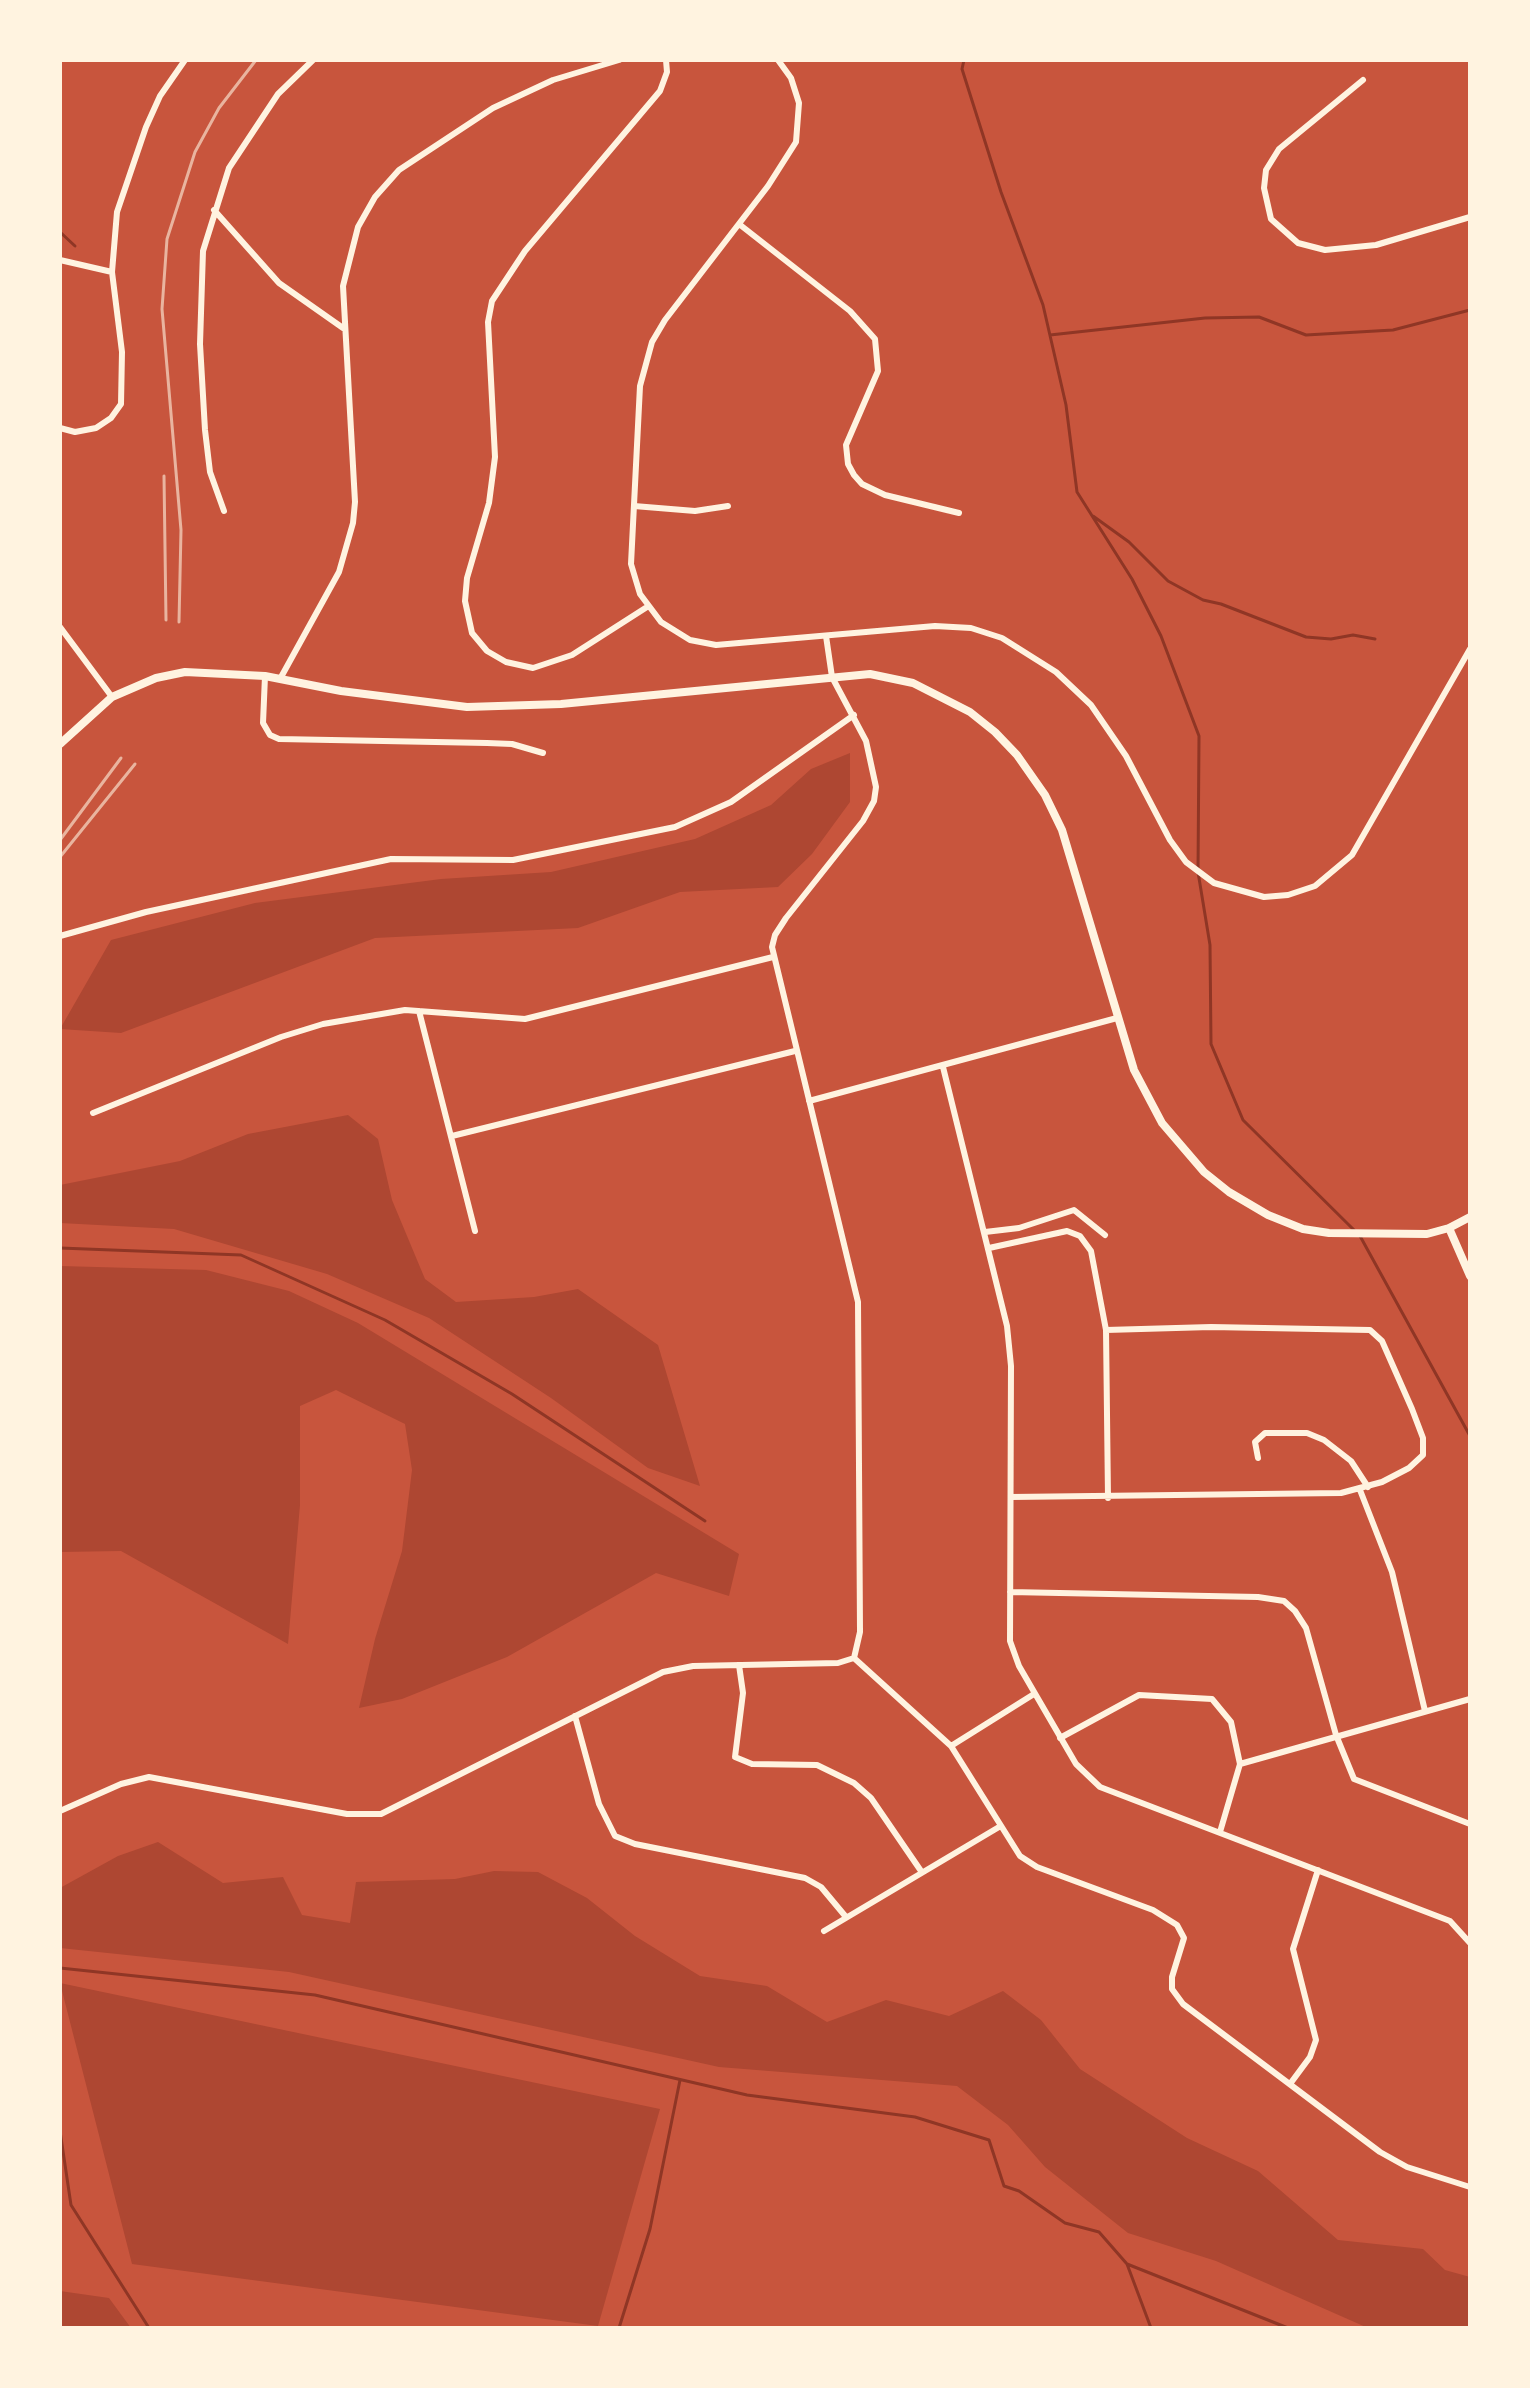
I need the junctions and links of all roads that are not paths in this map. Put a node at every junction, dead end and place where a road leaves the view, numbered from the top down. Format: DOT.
graph roads {
  1 [pos="185,60"];
  2 [pos="313,60"];
  3 [pos="619,60"];
  4 [pos="666,60"];
  5 [pos="778,60"];
  6 [pos="1363,80"];
  7 [pos="214,209"];
  8 [pos="1470,217"];
  9 [pos="739,224"];
  10 [pos="60,260"];
  11 [pos="112,272"];
  12 [pos="343,328"];
  13 [pos="60,428"];
  14 [pos="634,506"];
  15 [pos="728,506"];
  16 [pos="224,511"];
  17 [pos="959,513"];
  18 [pos="647,607"];
  19 [pos="60,627"];
  20 [pos="826,636"];
  21 [pos="63,638"];
  22 [pos="1470,649"];
  23 [pos="265,676"];
  24 [pos="832,677"];
  25 [pos="280,679"];
  26 [pos="112,697"];
  27 [pos="854,715"];
  28 [pos="60,744"];
  29 [pos="543,753"];
  30 [pos="60,936"];
  31 [pos="773,957"];
  32 [pos="419,1011"];
  33 [pos="1117,1018"];
  34 [pos="795,1051"];
  35 [pos="943,1067"];
  36 [pos="809,1101"];
  37 [pos="93,1113"];
  38 [pos="452,1136"];
  39 [pos="1470,1217"];
  40 [pos="1449,1228"];
  41 [pos="475,1231"];
  42 [pos="985,1232"];
  43 [pos="1105,1235"];
  44 [pos="989,1248"];
  45 [pos="1470,1264"];
  46 [pos="1470,1275"];
  47 [pos="1106,1330"];
  48 [pos="1258,1458"];
  49 [pos="1368,1487"];
  50 [pos="1360,1490"];
  51 [pos="1011,1497"];
  52 [pos="1108,1498"];
  53 [pos="1010,1592"];
  54 [pos="854,1658"];
  55 [pos="739,1665"];
  56 [pos="1034,1694"];
  57 [pos="1470,1699"];
  58 [pos="1425,1711"];
  59 [pos="575,1716"];
  60 [pos="1336,1735"];
  61 [pos="1060,1738"];
  62 [pos="951,1746"];
  63 [pos="1240,1764"];
  64 [pos="60,1811"];
  65 [pos="1470,1824"];
  66 [pos="999,1827"];
  67 [pos="1220,1832"];
  68 [pos="1318,1870"];
  69 [pos="921,1871"];
  70 [pos="846,1917"];
  71 [pos="824,1931"];
  72 [pos="1470,1943"];
  73 [pos="1290,2084"];
  74 [pos="1470,2187"];
  1 -- 11 [label="street"];
  2 -- 7 [label="street"];
  3 -- 12 [label="street"];
  4 -- 18 [label="street"];
  5 -- 9 [label="street"];
  6 -- 8 [label="street"];
  7 -- 12 [label="street"];
  7 -- 16 [label="street"];
  9 -- 14 [label="street"];
  9 -- 17 [label="street"];
  10 -- 11 [label="street"];
  11 -- 13 [label="street"];
  12 -- 25 [label="street"];
  14 -- 15 [label="street"];
  14 -- 18 [label="street"];
  18 -- 20 [label="street"];
  19 -- 21 [label="street"];
  20 -- 22 [label="street"];
  20 -- 24 [label="street"];
  21 -- 26 [label="street"];
  23 -- 25 [label="street"];
  23 -- 26 [label="street"];
  23 -- 29 [label="street"];
  24 -- 25 [label="street"];
  24 -- 27 [label="street"];
  24 -- 33 [label="street"];
  26 -- 28 [label="street"];
  27 -- 30 [label="street"];
  27 -- 31 [label="street"];
  31 -- 32 [label="street"];
  31 -- 34 [label="street"];
  32 -- 37 [label="street"];
  32 -- 38 [label="street"];
  33 -- 35 [label="street"];
  33 -- 40 [label="street"];
  34 -- 36 [label="street"];
  34 -- 38 [label="street"];
  35 -- 36 [label="street"];
  35 -- 42 [label="street"];
  36 -- 54 [label="street"];
  38 -- 41 [label="street"];
  39 -- 40 [label="street"];
  40 -- 46 [label="street"];
  42 -- 43 [label="street"];
  42 -- 44 [label="street"];
  44 -- 47 [label="street"];
  44 -- 51 [label="street"];
  45 -- 46 [label="street"];
  47 -- 49 [label="street"];
  47 -- 52 [label="street"];
  48 -- 49 [label="street"];
  49 -- 50 [label="street"];
  50 -- 52 [label="street"];
  50 -- 58 [label="street"];
  51 -- 52 [label="street"];
  51 -- 53 [label="street"];
  53 -- 56 [label="street"];
  53 -- 60 [label="street"];
  54 -- 55 [label="street"];
  54 -- 62 [label="street"];
  55 -- 59 [label="street"];
  55 -- 69 [label="street"];
  56 -- 61 [label="street"];
  56 -- 62 [label="street"];
  57 -- 58 [label="street"];
  58 -- 60 [label="street"];
  59 -- 64 [label="street"];
  59 -- 70 [label="street"];
  60 -- 63 [label="street"];
  60 -- 65 [label="street"];
  61 -- 63 [label="street"];
  61 -- 67 [label="street"];
  62 -- 66 [label="street"];
  63 -- 67 [label="street"];
  66 -- 69 [label="street"];
  66 -- 73 [label="street"];
  67 -- 68 [label="street"];
  68 -- 72 [label="street"];
  68 -- 73 [label="street"];
  69 -- 70 [label="street"];
  70 -- 71 [label="street"];
  73 -- 74 [label="street"];
}
